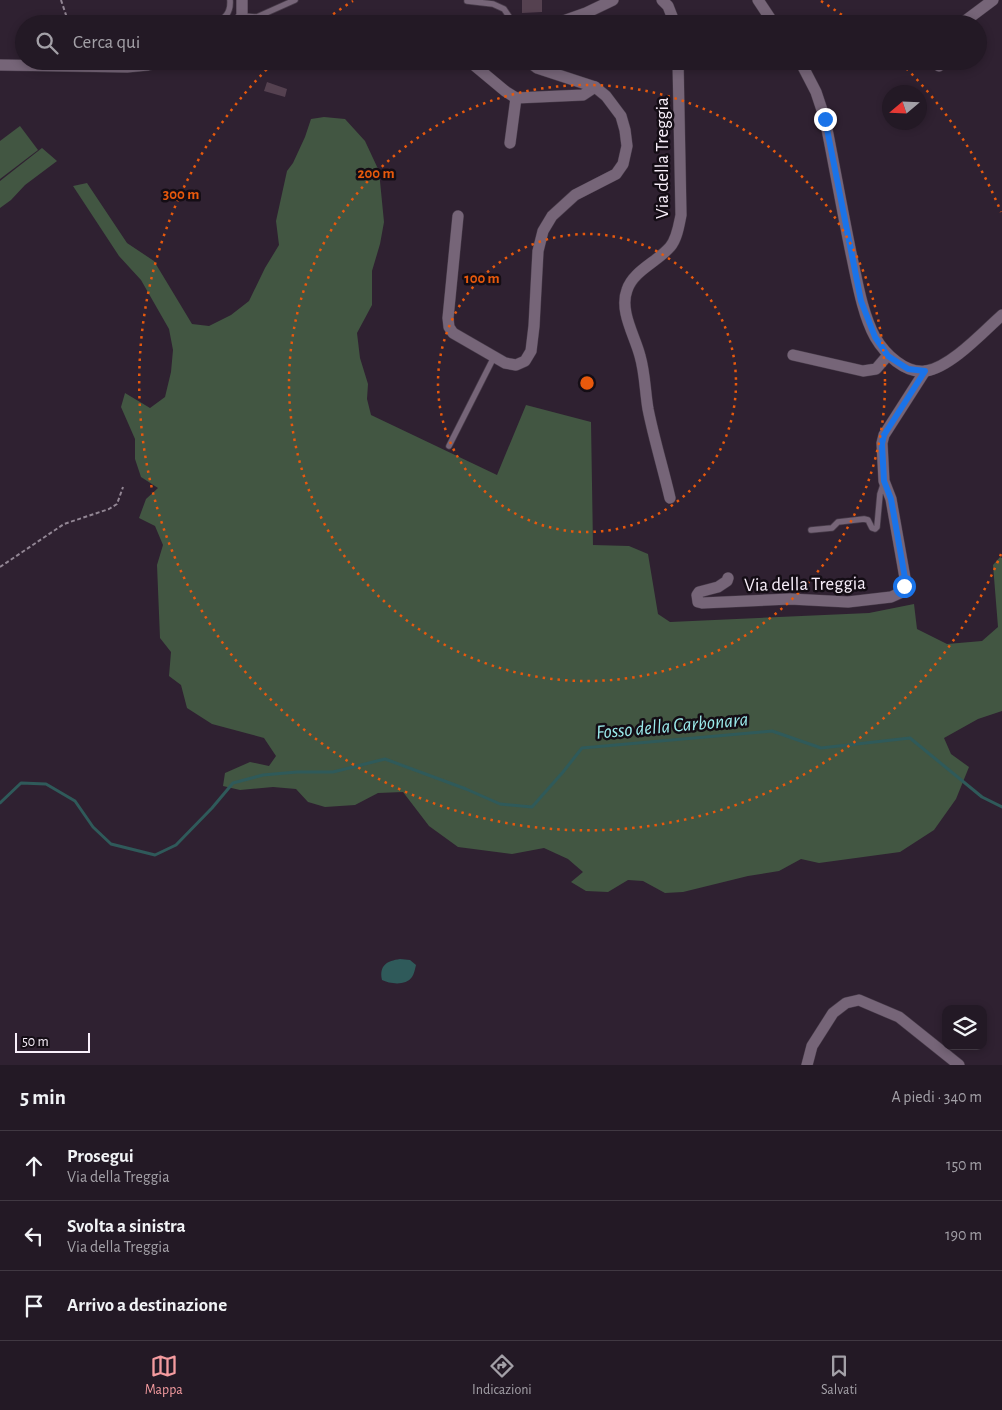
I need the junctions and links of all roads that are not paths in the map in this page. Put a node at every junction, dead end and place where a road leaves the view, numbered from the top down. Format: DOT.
graph roads {
  1 [pos="230,0"];
  2 [pos="242,0"];
  3 [pos="296,0"];
  4 [pos="613,0"];
  5 [pos="662,0"];
  6 [pos="758,0"];
  7 [pos="993,0"];
  8 [pos="467,1"];
  9 [pos="492,2"];
  10 [pos="227,15"];
  11 [pos="239,15"];
  12 [pos="262,15"];
  13 [pos="508,15"];
  14 [pos="580,15"];
  15 [pos="672,15"];
  16 [pos="768,15"];
  17 [pos="972,15"];
  18 [pos="0,65"];
  19 [pos="15,65"];
  20 [pos="480,70"];
  21 [pos="544,70"];
  22 [pos="678,70"];
  23 [pos="805,70"];
  24 [pos="595,87"];
  25 [pos="516,98"];
  26 [pos="510,143"];
  27 [pos="458,216"];
  28 [pos="1002,315"];
  29 [pos="793,355"];
  30 [pos="888,356"];
  31 [pos="494,357"];
  32 [pos="925,371"];
  33 [pos="449,446"];
  34 [pos="884,481"];
  35 [pos="670,498"];
  36 [pos="811,530"];
  37 [pos="728,578"];
  38 [pos="806,1065"];
  39 [pos="959,1065"];
  1 -- 10 [label="lane"];
  2 -- 11 [label="street"];
  3 -- 12 [label="lane"];
  4 -- 14 [label="street"];
  5 -- 15 [label="street"];
  6 -- 16 [label="street"];
  7 -- 17 [label="street"];
  8 -- 9 [label="lane"];
  9 -- 13 [label="lane"];
  18 -- 19 [label="street"];
  20 -- 25 [label="street"];
  21 -- 24 [label="street, Via della Treggia"];
  22 -- 35 [label="street, Via della Treggia"];
  23 -- 30 [label="street"];
  24 -- 25 [label="street"];
  24 -- 31 [label="street, Via della Treggia"];
  25 -- 26 [label="street"];
  27 -- 31 [label="street, Via della Treggia"];
  28 -- 32 [label="street"];
  29 -- 30 [label="street"];
  30 -- 32 [label="street"];
  31 -- 33 [label="lane"];
  32 -- 34 [label="street, Via della Treggia"];
  34 -- 36 [label="lane"];
  34 -- 37 [label="street, Via della Treggia"];
  38 -- 39 [label="street"];
}
